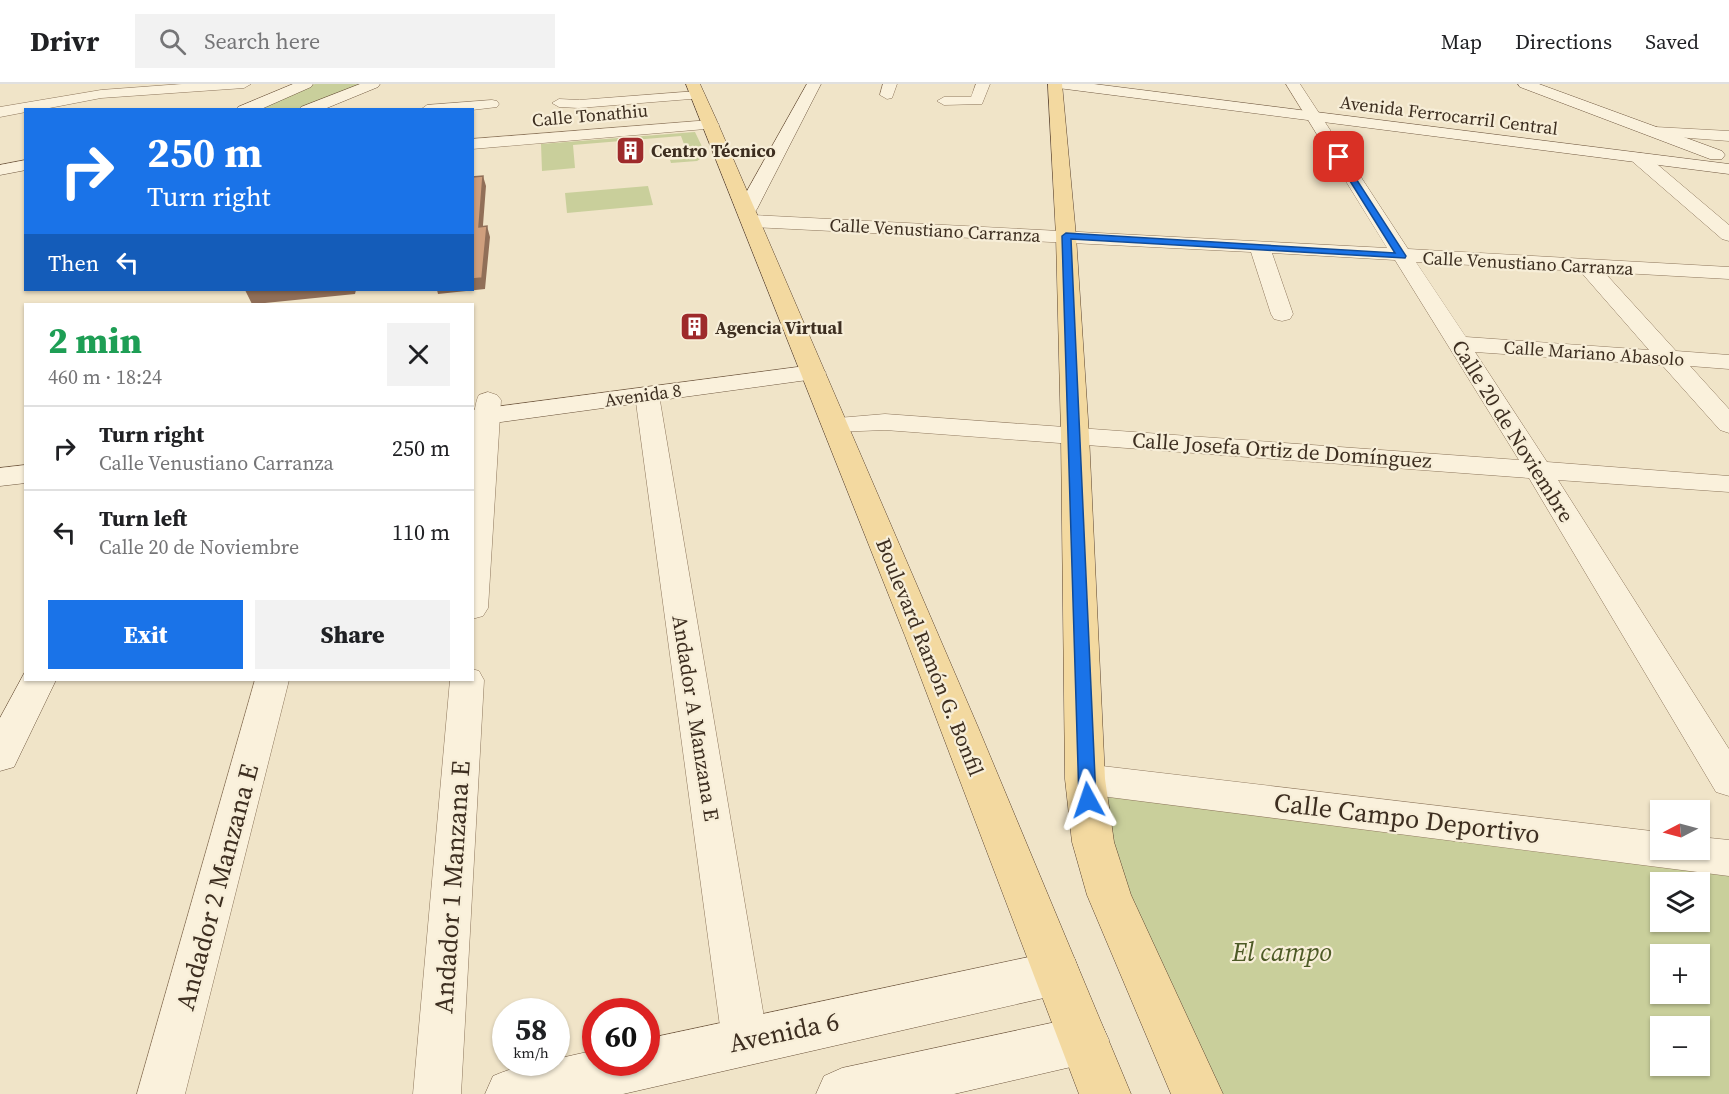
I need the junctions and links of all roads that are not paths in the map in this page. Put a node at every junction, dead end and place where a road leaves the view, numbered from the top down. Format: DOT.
graph roads {
  1 [pos="244,84"];
  2 [pos="306,84"];
  3 [pos="373,84"];
  4 [pos="814,84"];
  5 [pos="983,84"];
  6 [pos="1057,84"];
  7 [pos="1293,84"];
  8 [pos="1526,84"];
  9 [pos="696,89"];
  10 [pos="944,101"];
  11 [pos="260,103"];
  12 [pos="559,103"];
  13 [pos="492,104"];
  14 [pos="226,105"];
  15 [pos="249,108"];
  16 [pos="312,108"];
  17 [pos="449,108"];
  18 [pos="0,112"];
  19 [pos="1314,118"];
  20 [pos="711,125"];
  21 [pos="1655,132"];
  22 [pos="1729,136"];
  23 [pos="474,144"];
  24 [pos="24,158"];
  25 [pos="1639,158"];
  26 [pos="1729,159"];
  27 [pos="0,163"];
  28 [pos="24,165"];
  29 [pos="0,170"];
  30 [pos="1729,170"];
  31 [pos="750,215"];
  32 [pos="1729,235"];
  33 [pos="1066,236"];
  34 [pos="1260,248"];
  35 [pos="1402,256"];
  36 [pos="1587,266"];
  37 [pos="1729,273"];
  38 [pos="1282,314"];
  39 [pos="1459,344"];
  40 [pos="1670,359"];
  41 [pos="1729,362"];
  42 [pos="810,366"];
  43 [pos="647,395"];
  44 [pos="480,409"];
  45 [pos="834,424"];
  46 [pos="1729,425"];
  47 [pos="1075,435"];
  48 [pos="24,456"];
  49 [pos="0,459"];
  50 [pos="1537,468"];
  51 [pos="24,474"];
  52 [pos="0,477"];
  53 [pos="1729,484"];
  54 [pos="474,558"];
  55 [pos="38,681"];
  56 [pos="272,681"];
  57 [pos="467,681"];
  58 [pos="0,756"];
  59 [pos="1085,779"];
  60 [pos="1729,782"];
  61 [pos="1729,858"];
  62 [pos="1058,973"];
  63 [pos="1084,1040"];
  64 [pos="745,1041"];
  65 [pos="161,1094"];
  66 [pos="437,1094"];
  67 [pos="512,1094"];
  68 [pos="842,1094"];
  69 [pos="1105,1094"];
  70 [pos="1197,1094"];
  1 -- 18 [label="street"];
  2 -- 11 [label="street"];
  3 -- 16 [label="street"];
  4 -- 31 [label="street"];
  5 -- 10 [label="street"];
  6 -- 19 [label="street, Avenida Ferrocarril Central"];
  6 -- 33 [label="main road"];
  7 -- 19 [label="street, Calle 20 de Noviembre"];
  8 -- 21 [label="street"];
  9 -- 12 [label="street"];
  9 -- 20 [label="main road, Boulevard Ramón G. Bonfil"];
  11 -- 14 [label="street"];
  11 -- 15 [label="street"];
  13 -- 17 [label="street"];
  19 -- 25 [label="street, Avenida Ferrocarril Central"];
  19 -- 35 [label="street, Calle 20 de Noviembre"];
  20 -- 23 [label="street, Calle Tonathiu"];
  20 -- 31 [label="main road, Boulevard Ramón G. Bonfil"];
  21 -- 22 [label="street"];
  21 -- 26 [label="street"];
  24 -- 27 [label="street"];
  25 -- 30 [label="street, Avenida Ferrocarril Central"];
  25 -- 32 [label="street"];
  28 -- 29 [label="street"];
  31 -- 33 [label="street, Calle Venustiano Carranza"];
  31 -- 42 [label="main road, Boulevard Ramón G. Bonfil"];
  33 -- 34 [label="street, Calle Venustiano Carranza"];
  33 -- 47 [label="main road"];
  34 -- 35 [label="street, Calle Venustiano Carranza"];
  34 -- 38 [label="street"];
  35 -- 36 [label="street, Calle Venustiano Carranza"];
  35 -- 39 [label="street, Calle 20 de Noviembre"];
  36 -- 37 [label="street, Calle Venustiano Carranza"];
  36 -- 40 [label="street"];
  39 -- 40 [label="street, Calle Mariano Abasolo"];
  39 -- 50 [label="street, Calle 20 de Noviembre"];
  40 -- 41 [label="street, Calle Mariano Abasolo"];
  40 -- 46 [label="street"];
  42 -- 43 [label="street, Avenida 8"];
  42 -- 44 [label="street, Avenida 8"];
  42 -- 45 [label="main road, Boulevard Ramón G. Bonfil"];
  43 -- 44 [label="street, Avenida 8"];
  43 -- 64 [label="street, Andador A Manzana E"];
  44 -- 54 [label="street"];
  45 -- 47 [label="street, Calle Josefa Ortiz de Domínguez"];
  45 -- 62 [label="main road, Boulevard Ramón G. Bonfil"];
  47 -- 50 [label="street, Calle Josefa Ortiz de Domínguez"];
  47 -- 59 [label="main road"];
  48 -- 49 [label="street"];
  50 -- 53 [label="street, Calle Josefa Ortiz de Domínguez"];
  50 -- 60 [label="street, Calle 20 de Noviembre"];
  51 -- 52 [label="street"];
  55 -- 58 [label="street"];
  56 -- 65 [label="street, Andador 2 Manzana E"];
  57 -- 66 [label="street, Andador 1 Manzana E"];
  59 -- 61 [label="street, Calle Campo Deportivo"];
  59 -- 70 [label="main road"];
  62 -- 63 [label="main road, Boulevard Ramón G. Bonfil"];
  62 -- 64 [label="street, Avenida 6"];
  63 -- 68 [label="street"];
  63 -- 69 [label="main road, Boulevard Ramón G. Bonfil"];
  64 -- 67 [label="street, Avenida 6"];
}
